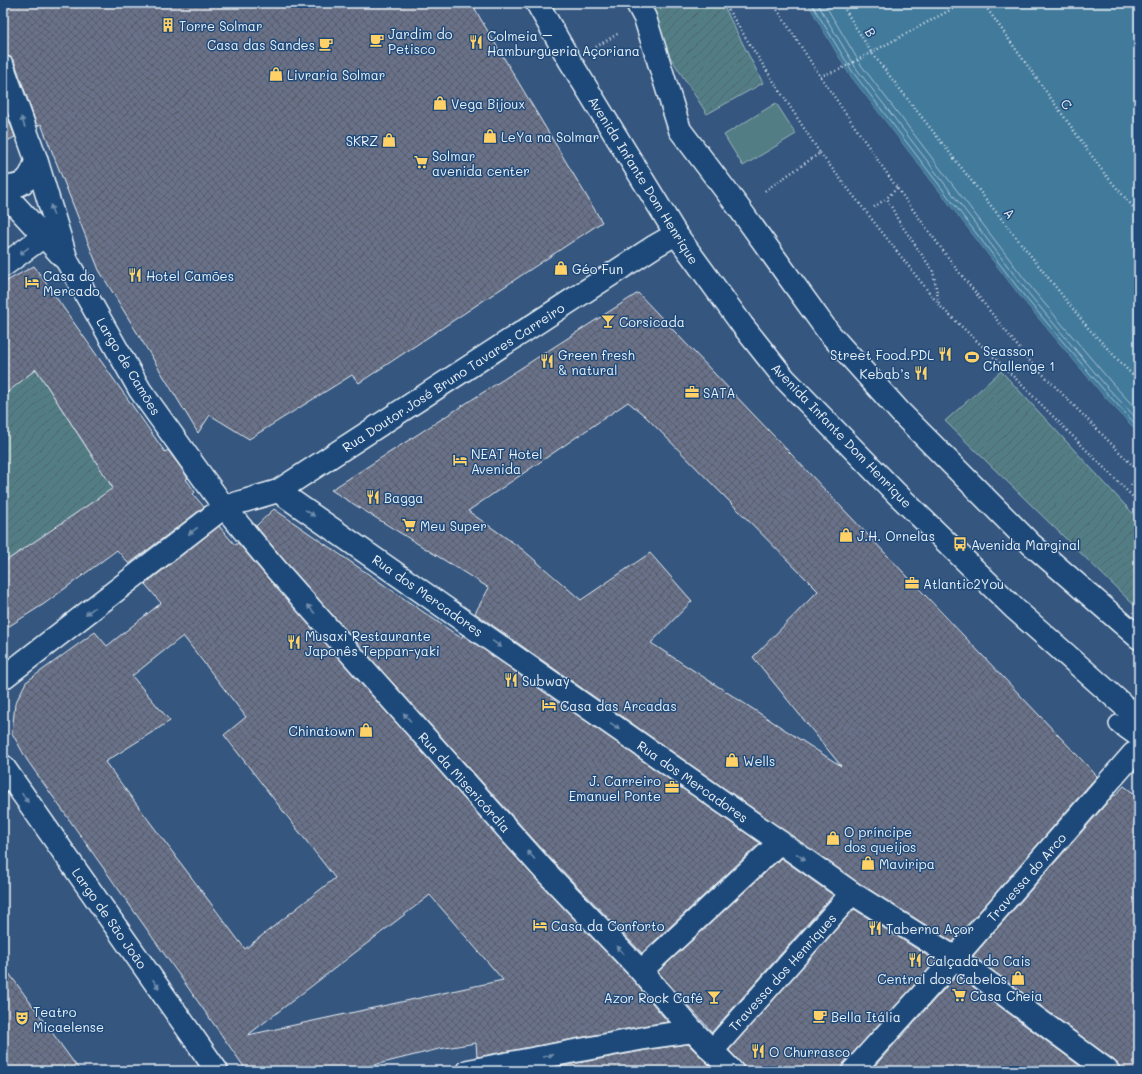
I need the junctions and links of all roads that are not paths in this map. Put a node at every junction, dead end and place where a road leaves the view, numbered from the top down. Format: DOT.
graph roads {
  1 [pos="537,3"];
  2 [pos="637,3"];
  3 [pos="3,67"];
  4 [pos="36,158"];
  5 [pos="3,186"];
  6 [pos="3,192"];
  7 [pos="676,234"];
  8 [pos="44,236"];
  9 [pos="67,261"];
  10 [pos="3,266"];
  11 [pos="278,491"];
  12 [pos="224,507"];
  13 [pos="1139,638"];
  14 [pos="3,678"];
  15 [pos="1129,722"];
  16 [pos="1136,746"];
  17 [pos="3,766"];
  18 [pos="780,842"];
  19 [pos="852,894"];
  20 [pos="955,958"];
  21 [pos="641,971"];
  22 [pos="693,1031"];
  23 [pos="712,1051"];
  24 [pos="217,1071"];
  25 [pos="468,1071"];
  26 [pos="732,1071"];
  27 [pos="853,1071"];
  28 [pos="1108,1071"];
  1 -- 7 [label="street, Avenida Infante Dom Henrique"];
  2 -- 13 [label="street"];
  4 -- 3 [label="street, Largo de Camões, one-way"];
  4 -- 5 [label="street"];
  9 -- 4 [label="street, Largo de Camões, one-way"];
  6 -- 8 [label="street, Largo de Camões"];
  7 -- 11 [label="street, Rua Doutor.José Bruno Tavares Carreiro"];
  7 -- 15 [label="street, Avenida Infante Dom Henrique"];
  8 -- 9 [label="street, Largo de Camões"];
  8 -- 10 [label="street, one-way"];
  9 -- 12 [label="street, Largo de Camões"];
  11 -- 12 [label="street, Rua Doutor.José Bruno Tavares Carreiro"];
  11 -- 18 [label="street, Rua dos Mercadores, one-way"];
  12 -- 14 [label="street, one-way"];
  21 -- 12 [label="street, Rua da Misericórdia, one-way"];
  15 -- 16 [label="lane"];
  16 -- 20 [label="street, Travessa do Arco"];
  17 -- 24 [label="street, Largo de São João, one-way"];
  18 -- 19 [label="street, Rua dos Mercadores, one-way"];
  18 -- 21 [label="street"];
  19 -- 20 [label="street, Rua dos Mercadores"];
  19 -- 23 [label="street, Travessa dos Henriques"];
  20 -- 27 [label="street, Travessa do Arco"];
  20 -- 28 [label="street, Rua dos Mercadores"];
  21 -- 22 [label="street, Rua da Misericórdia"];
  22 -- 23 [label="street, Rua da Misericórdia"];
  25 -- 22 [label="street, one-way"];
  23 -- 26 [label="street, Rua da Misericórdia"];
}
